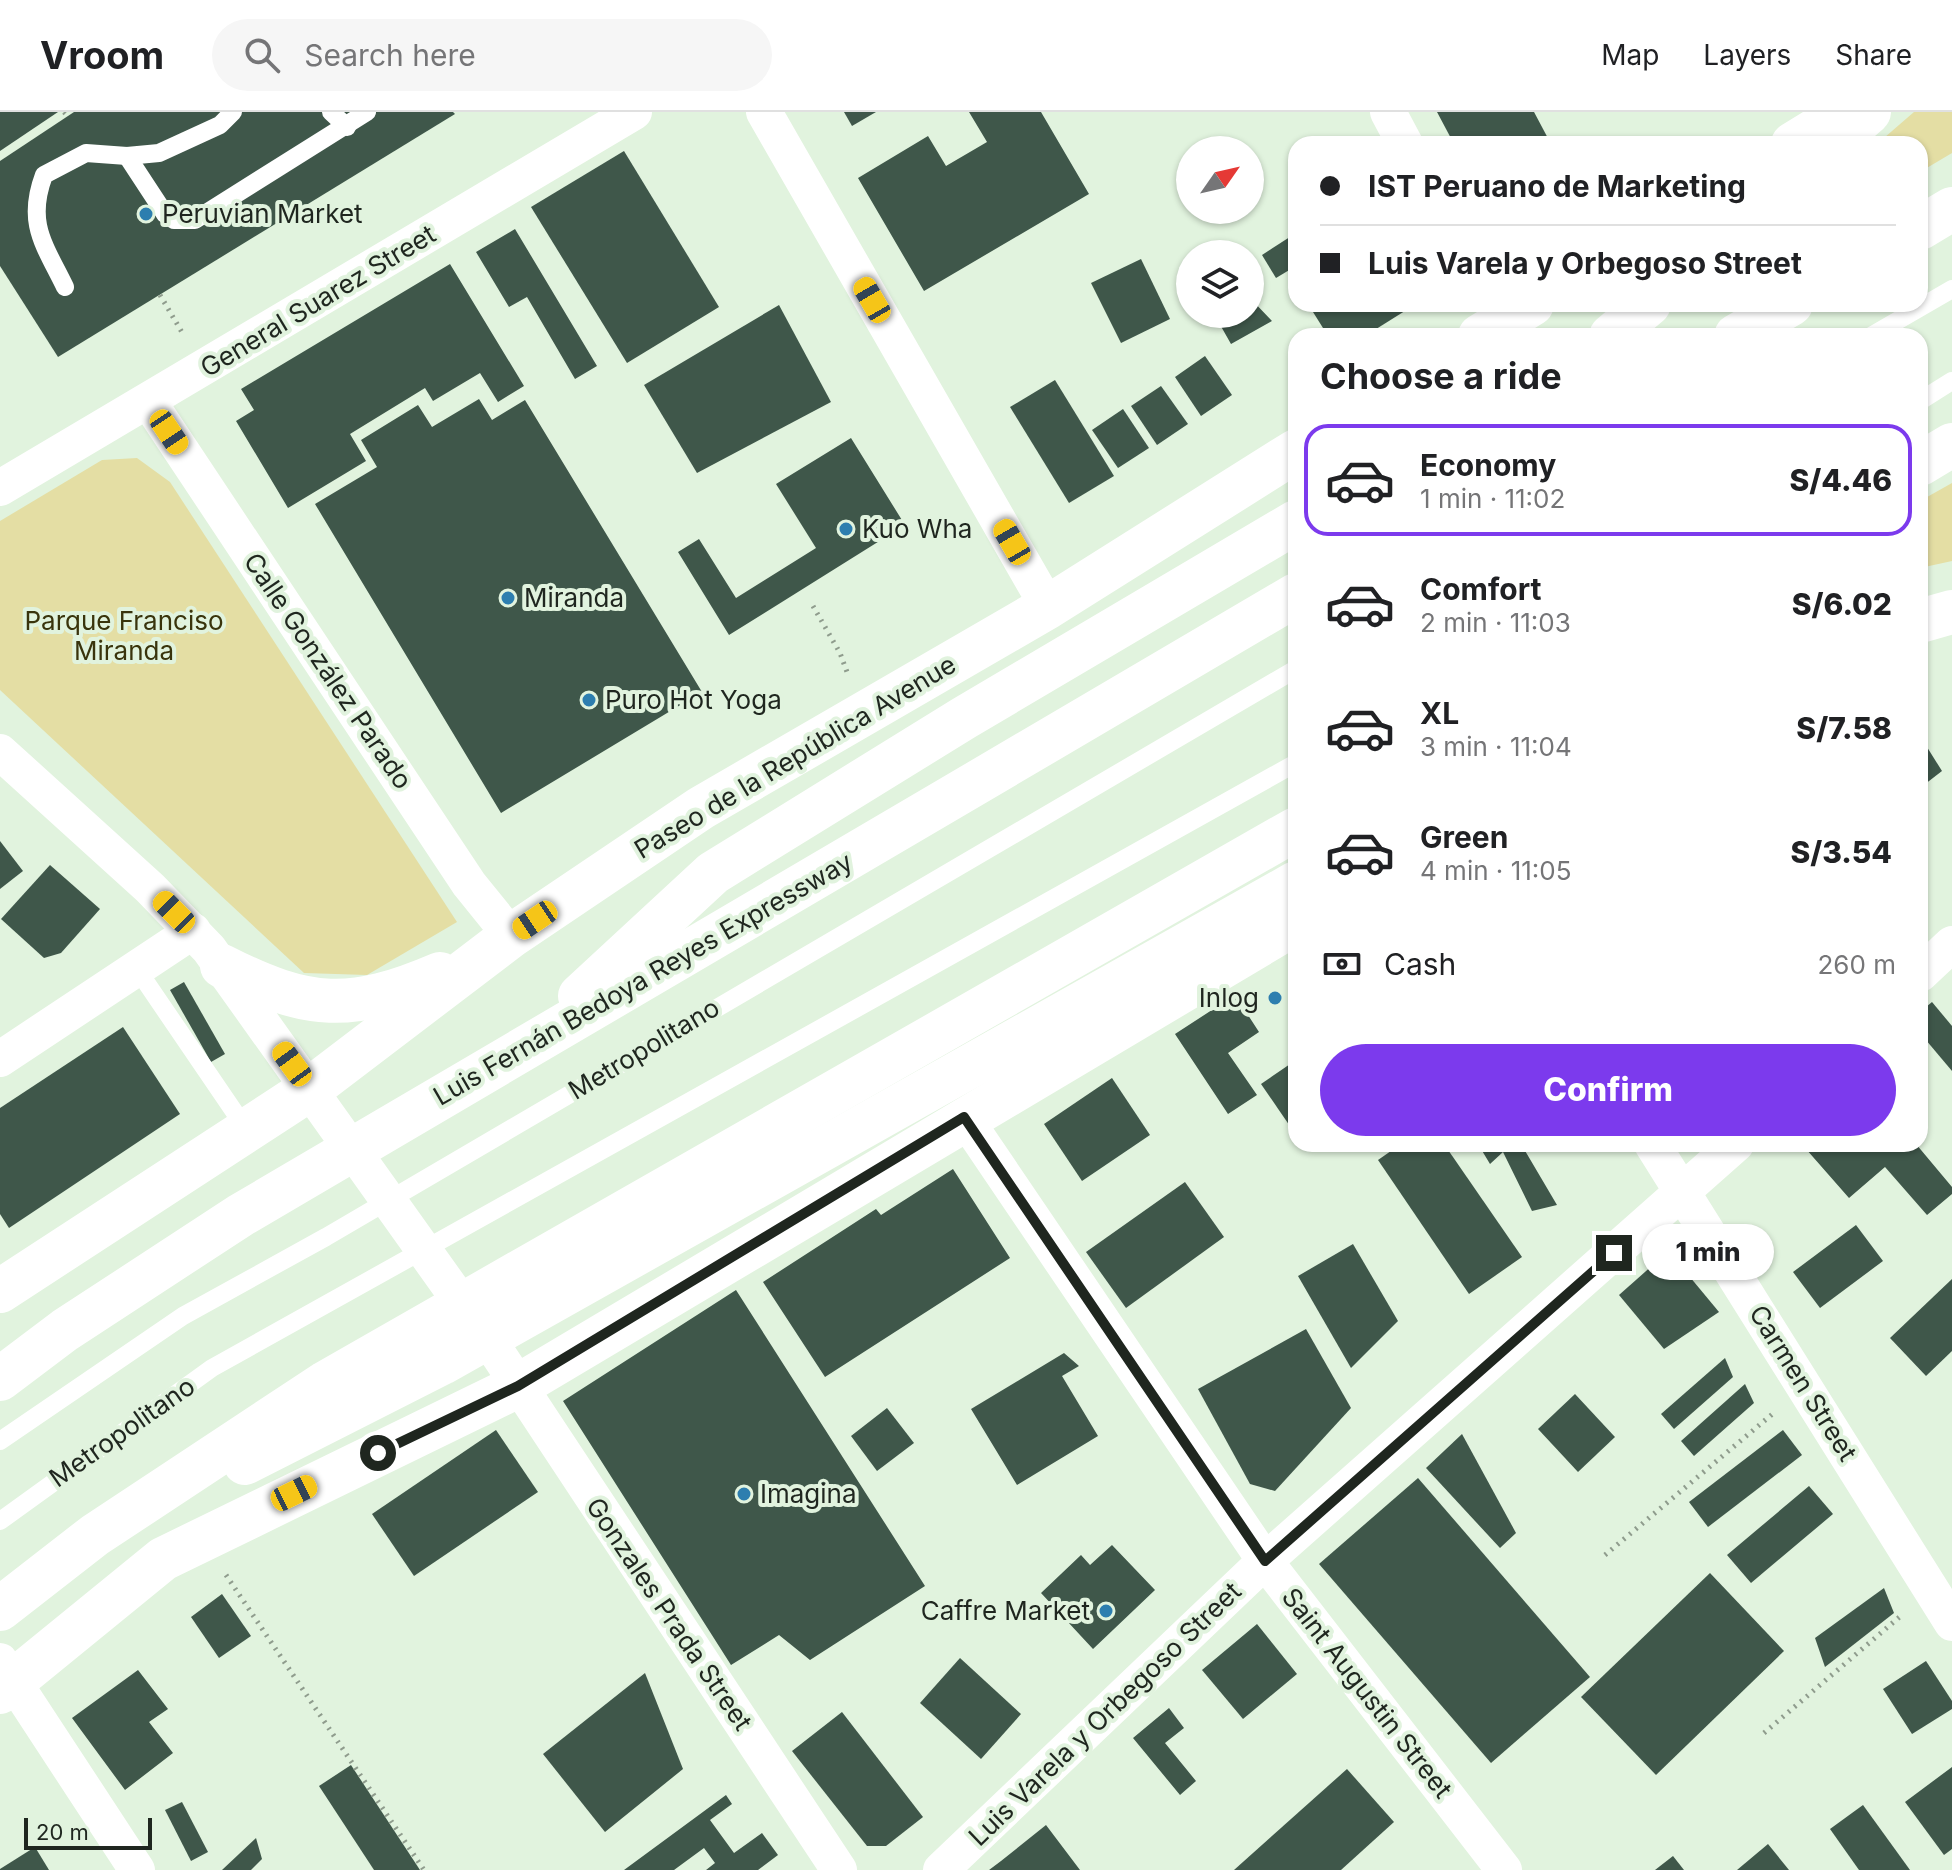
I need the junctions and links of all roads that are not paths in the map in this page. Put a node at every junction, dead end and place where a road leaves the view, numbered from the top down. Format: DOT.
graph roads {
  1 [pos="233,112"];
  2 [pos="331,112"];
  3 [pos="367,112"];
  4 [pos="634,112"];
  5 [pos="764,112"];
  6 [pos="1388,112"];
  7 [pos="1845,112"];
  8 [pos="1869,112"];
  9 [pos="347,127"];
  10 [pos="1401,136"];
  11 [pos="1806,136"];
  12 [pos="1841,136"];
  13 [pos="127,156"];
  14 [pos="1952,209"];
  15 [pos="1928,223"];
  16 [pos="65,287"];
  17 [pos="1952,289"];
  18 [pos="1928,303"];
  19 [pos="1640,312"];
  20 [pos="1777,312"];
  21 [pos="1912,312"];
  22 [pos="1620,328"];
  23 [pos="1750,328"];
  24 [pos="1885,328"];
  25 [pos="1952,381"];
  26 [pos="1928,396"];
  27 [pos="149,402"];
  28 [pos="1952,445"];
  29 [pos="1288,456"];
  30 [pos="1928,459"];
  31 [pos="0,488"];
  32 [pos="1288,527"];
  33 [pos="1288,600"];
  34 [pos="1048,607"];
  35 [pos="1952,612"];
  36 [pos="1928,619"];
  37 [pos="1288,674"];
  38 [pos="0,752"];
  39 [pos="1288,767"];
  40 [pos="1288,834"];
  41 [pos="1288,887"];
  42 [pos="1288,928"];
  43 [pos="193,931"];
  44 [pos="1952,944"];
  45 [pos="499,945"];
  46 [pos="222,966"];
  47 [pos="1928,966"];
  48 [pos="137,969"];
  49 [pos="515,1055"];
  50 [pos="0,1059"];
  51 [pos="322,1106"];
  52 [pos="964,1117"];
  53 [pos="246,1129"];
  54 [pos="1657,1152"];
  55 [pos="1727,1152"];
  56 [pos="1684,1192"];
  57 [pos="0,1291"];
  58 [pos="509,1371"];
  59 [pos="0,1379"];
  60 [pos="0,1441"];
  61 [pos="0,1521"];
  62 [pos="95,1535"];
  63 [pos="1265,1561"];
  64 [pos="0,1609"];
  65 [pos="1952,1623"];
  66 [pos="4,1678"];
  67 [pos="137,1870"];
  68 [pos="839,1870"];
  69 [pos="941,1870"];
  70 [pos="1504,1870"];
  1 -- 13 [label="lane"];
  2 -- 9 [label="lane"];
  3 -- 9 [label="lane"];
  4 -- 27 [label="street, General Suarez Street"];
  5 -- 34 [label="street"];
  6 -- 10 [label="street"];
  7 -- 11 [label="main road"];
  8 -- 12 [label="main road"];
  9 -- 13 [label="lane"];
  13 -- 16 [label="lane"];
  14 -- 15 [label="main road"];
  17 -- 18 [label="lane"];
  19 -- 22 [label="main road"];
  20 -- 23 [label="main road"];
  21 -- 24 [label="lane"];
  25 -- 26 [label="lane"];
  27 -- 31 [label="street, General Suarez Street"];
  27 -- 45 [label="street, Calle González Parado"];
  28 -- 30 [label="main road"];
  29 -- 34 [label="main road, Paseo de la República Avenue"];
  32 -- 49 [label="main road"];
  33 -- 49 [label="main road, Luis Fernán Bedoya Reyes Expressway"];
  34 -- 45 [label="main road, Paseo de la República Avenue"];
  35 -- 36 [label="main road"];
  37 -- 60 [label="lane, Metropolitano"];
  38 -- 43 [label="street"];
  39 -- 61 [label="lane, Metropolitano"];
  40 -- 62 [label="main road"];
  41 -- 62 [label="main road"];
  42 -- 52 [label="main road"];
  43 -- 46 [label="street"];
  43 -- 48 [label="street"];
  44 -- 47 [label="street"];
  45 -- 46 [label="main road"];
  45 -- 51 [label="main road, Paseo de la República Avenue"];
  46 -- 51 [label="street"];
  48 -- 50 [label="street"];
  48 -- 53 [label="lane"];
  49 -- 59 [label="main road, Luis Fernán Bedoya Reyes Expressway"];
  51 -- 53 [label="main road, Paseo de la República Avenue"];
  51 -- 58 [label="street, Gonzales Prada Street"];
  52 -- 58 [label="main road"];
  52 -- 63 [label="street, Saint Augustin Street"];
  53 -- 57 [label="main road"];
  54 -- 56 [label="street, Carmen Street"];
  55 -- 56 [label="street, Luis Varela y Orbegoso Street"];
  56 -- 63 [label="street, Luis Varela y Orbegoso Street"];
  56 -- 65 [label="street, Carmen Street"];
  58 -- 66 [label="main road"];
  58 -- 68 [label="street, Gonzales Prada Street"];
  62 -- 64 [label="main road"];
  63 -- 69 [label="street, Luis Varela y Orbegoso Street"];
  63 -- 70 [label="street, Saint Augustin Street"];
  66 -- 67 [label="street"];
}
